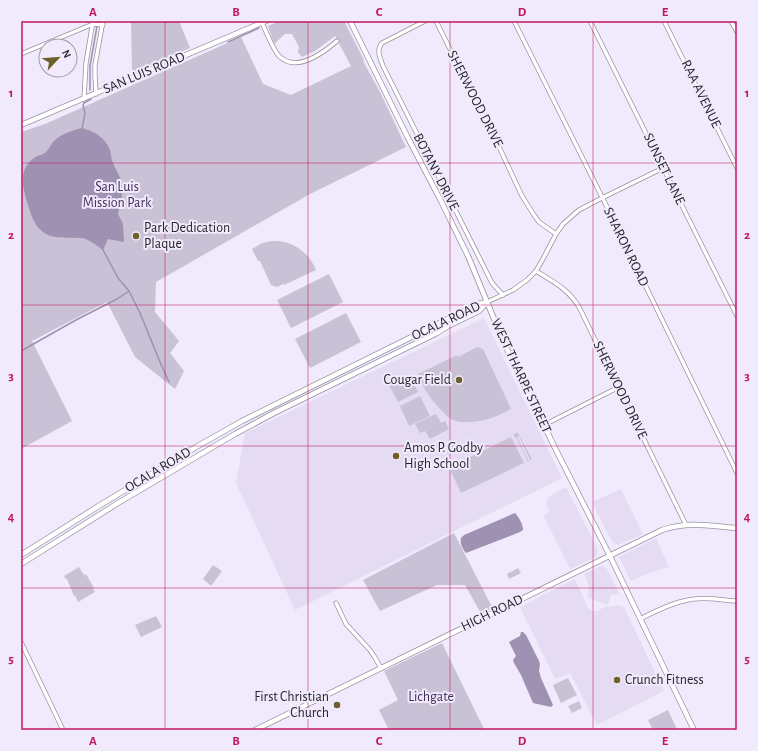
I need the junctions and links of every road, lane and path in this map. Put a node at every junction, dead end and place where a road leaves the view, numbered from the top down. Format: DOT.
graph roads {
  1 [pos="350,21"];
  2 [pos="425,21"];
  3 [pos="436,21"];
  4 [pos="514,21"];
  5 [pos="590,21"];
  6 [pos="664,21"];
  7 [pos="731,21"];
  8 [pos="93,22"];
  9 [pos="264,22"];
  10 [pos="103,23"];
  11 [pos="737,32"];
  12 [pos="337,41"];
  13 [pos="21,54"];
  14 [pos="96,94"];
  15 [pos="84,98"];
  16 [pos="21,125"];
  17 [pos="663,168"];
  18 [pos="737,168"];
  19 [pos="602,198"];
  20 [pos="556,234"];
  21 [pos="536,271"];
  22 [pos="503,295"];
  23 [pos="487,302"];
  24 [pos="737,316"];
  25 [pos="406,339"];
  26 [pos="410,346"];
  27 [pos="618,387"];
  28 [pos="280,401"];
  29 [pos="271,406"];
  30 [pos="284,409"];
  31 [pos="274,413"];
  32 [pos="544,425"];
  33 [pos="218,434"];
  34 [pos="218,443"];
  35 [pos="171,462"];
  36 [pos="165,466"];
  37 [pos="175,468"];
  38 [pos="169,472"];
  39 [pos="737,473"];
  40 [pos="107,500"];
  41 [pos="111,507"];
  42 [pos="686,525"];
  43 [pos="737,528"];
  44 [pos="21,555"];
  45 [pos="610,556"];
  46 [pos="21,564"];
  47 [pos="737,601"];
  48 [pos="336,603"];
  49 [pos="640,619"];
  50 [pos="21,642"];
  51 [pos="381,668"];
  52 [pos="63,730"];
  53 [pos="255,730"];
  54 [pos="694,730"];
  1 -- 23 [label="main road, WEST THARPE STREET"];
  2 -- 22 [label="street, BOTANY DRIVE"];
  3 -- 20 [label="street, SHERWOOD DRIVE"];
  4 -- 19 [label="street, SHARON ROAD"];
  5 -- 17 [label="street, SUNSET LANE"];
  6 -- 18 [label="street, RAA AVENUE"];
  7 -- 11 [label="street"];
  8 -- 10 [label="street"];
  8 -- 13 [label="street"];
  8 -- 15 [label="street"];
  9 -- 12 [label="street"];
  9 -- 14 [label="main road, SAN LUIS ROAD"];
  10 -- 14 [label="street"];
  14 -- 15 [label="main road, SAN LUIS ROAD"];
  15 -- 16 [label="main road, SAN LUIS ROAD"];
  17 -- 19 [label="street"];
  17 -- 24 [label="street, SUNSET LANE"];
  19 -- 20 [label="street"];
  19 -- 39 [label="street, SHARON ROAD"];
  20 -- 21 [label="street"];
  21 -- 22 [label="street"];
  21 -- 27 [label="street, SHERWOOD DRIVE"];
  22 -- 23 [label="street"];
  23 -- 25 [label="main road, OCALA ROAD"];
  23 -- 26 [label="main road, OCALA ROAD"];
  23 -- 32 [label="main road, WEST THARPE STREET"];
  25 -- 26 [label="main road"];
  25 -- 28 [label="main road, OCALA ROAD"];
  26 -- 30 [label="main road, OCALA ROAD"];
  27 -- 32 [label="street"];
  27 -- 42 [label="street, SHERWOOD DRIVE"];
  28 -- 29 [label="main road, OCALA ROAD"];
  28 -- 30 [label="main road"];
  29 -- 31 [label="main road"];
  29 -- 33 [label="main road, OCALA ROAD"];
  30 -- 31 [label="main road, OCALA ROAD"];
  31 -- 34 [label="main road, OCALA ROAD"];
  32 -- 45 [label="main road, WEST THARPE STREET"];
  33 -- 34 [label="main road"];
  33 -- 35 [label="main road, OCALA ROAD"];
  34 -- 37 [label="main road, OCALA ROAD"];
  35 -- 36 [label="main road, OCALA ROAD"];
  35 -- 37 [label="main road"];
  36 -- 38 [label="main road"];
  36 -- 40 [label="main road, OCALA ROAD"];
  37 -- 38 [label="main road, OCALA ROAD"];
  38 -- 41 [label="main road, OCALA ROAD"];
  40 -- 41 [label="main road"];
  40 -- 44 [label="main road, OCALA ROAD"];
  41 -- 46 [label="main road, OCALA ROAD"];
  42 -- 43 [label="main road, HIGH ROAD"];
  42 -- 45 [label="main road, HIGH ROAD"];
  45 -- 49 [label="main road, WEST THARPE STREET"];
  45 -- 51 [label="main road, HIGH ROAD"];
  47 -- 49 [label="street"];
  48 -- 51 [label="street"];
  49 -- 54 [label="main road, WEST THARPE STREET"];
  50 -- 52 [label="street"];
  51 -- 53 [label="main road, HIGH ROAD"];
}
